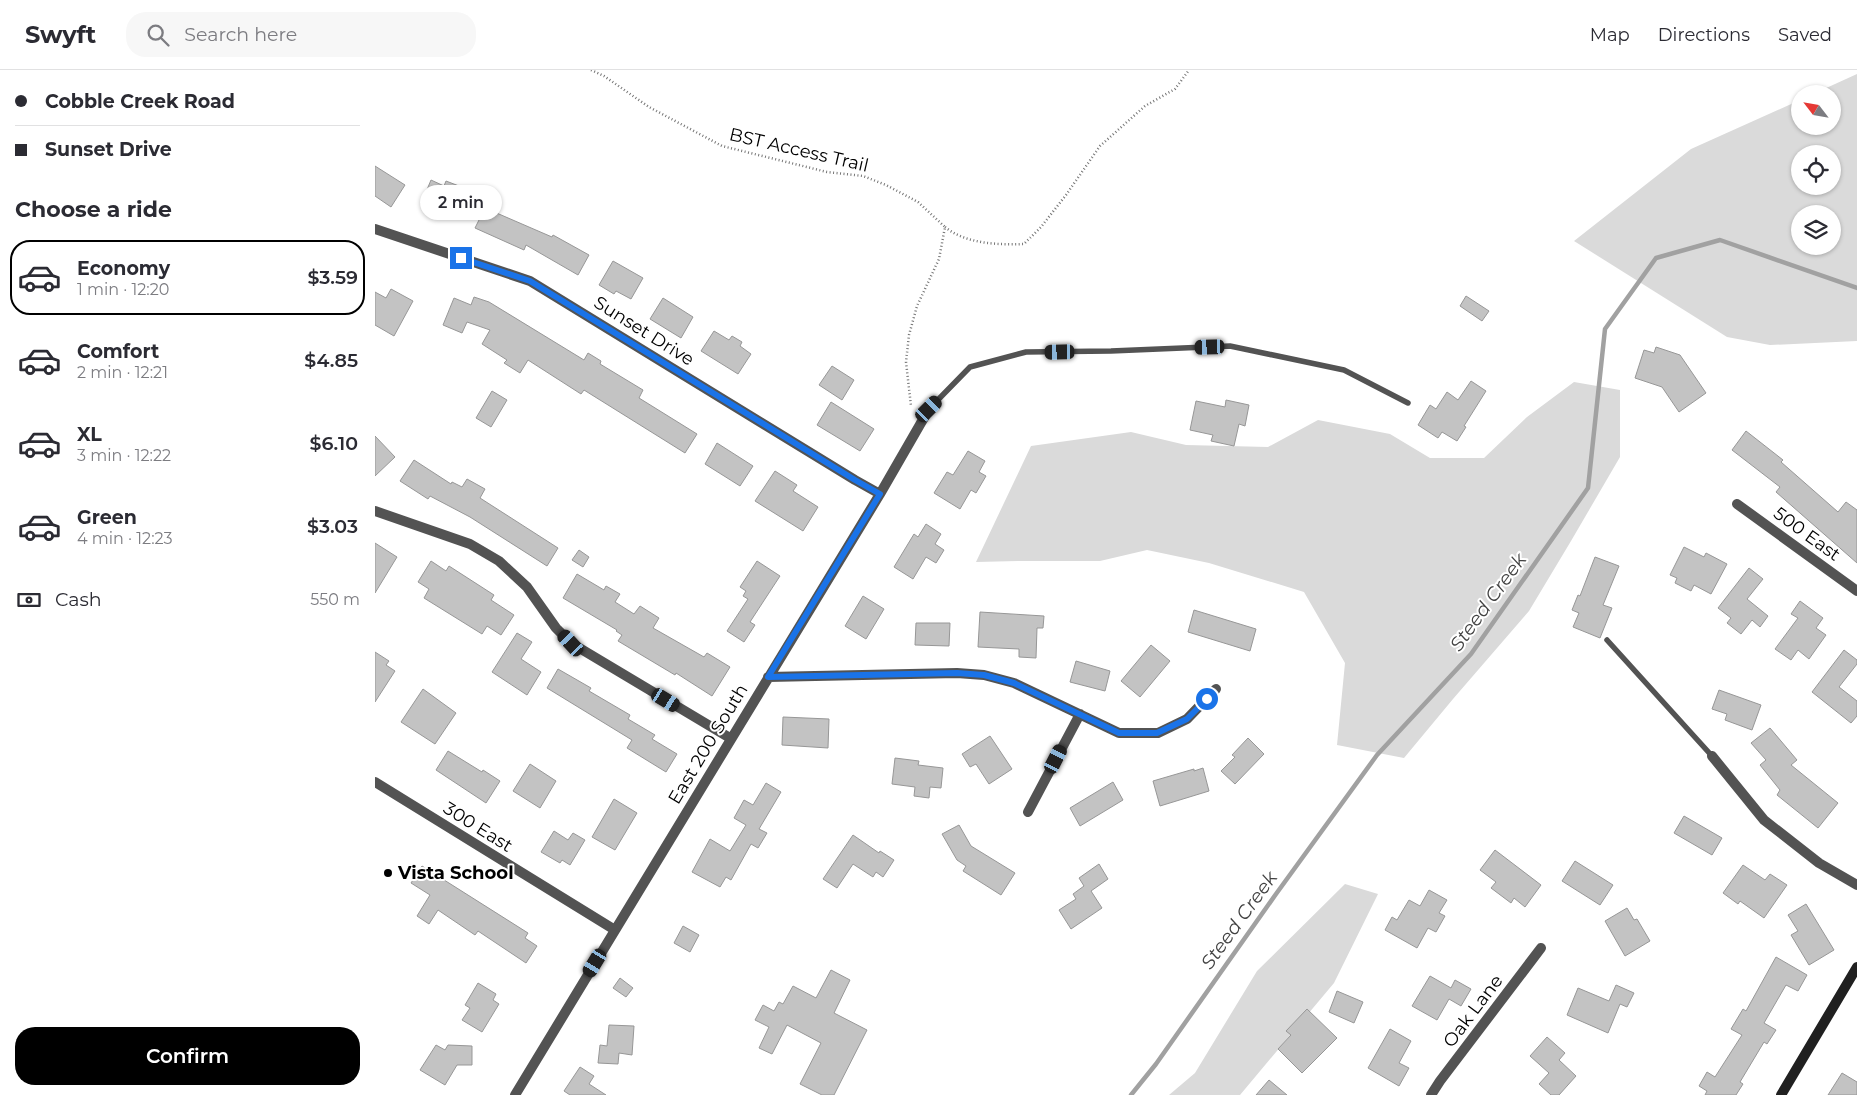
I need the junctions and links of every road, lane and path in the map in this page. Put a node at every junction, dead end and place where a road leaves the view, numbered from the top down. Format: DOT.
graph roads {
  1 [pos="591,70"];
  2 [pos="1189,70"];
  3 [pos="945,227"];
  4 [pos="375,229"];
  5 [pos="1408,403"];
  6 [pos="911,406"];
  7 [pos="929,409"];
  8 [pos="880,494"];
  9 [pos="1737,504"];
  10 [pos="375,511"];
  11 [pos="1857,591"];
  12 [pos="1607,640"];
  13 [pos="768,677"];
  14 [pos="1216,689"];
  15 [pos="1079,714"];
  16 [pos="730,738"];
  17 [pos="1712,756"];
  18 [pos="375,782"];
  19 [pos="1029,812"];
  20 [pos="1857,885"];
  21 [pos="615,930"];
  22 [pos="1541,948"];
  23 [pos="1857,967"];
  24 [pos="515,1095"];
  25 [pos="1431,1095"];
  26 [pos="1781,1095"];
  1 -- 3 [label="path, BST Access Trail"];
  2 -- 3 [label="path, BST Access Trail"];
  3 -- 6 [label="path"];
  4 -- 8 [label="street, Sunset Drive"];
  5 -- 7 [label="lane"];
  7 -- 8 [label="street, East 200 South"];
  8 -- 13 [label="street, East 200 South"];
  9 -- 11 [label="street, 500 East"];
  10 -- 16 [label="street"];
  12 -- 17 [label="lane"];
  13 -- 15 [label="street"];
  13 -- 16 [label="street, East 200 South"];
  14 -- 15 [label="street"];
  15 -- 19 [label="street"];
  16 -- 21 [label="street, East 200 South"];
  17 -- 20 [label="street"];
  18 -- 21 [label="street, 300 East"];
  21 -- 24 [label="street, East 200 South"];
  22 -- 25 [label="street, Oak Lane"];
  23 -- 26 [label="street"];
}
